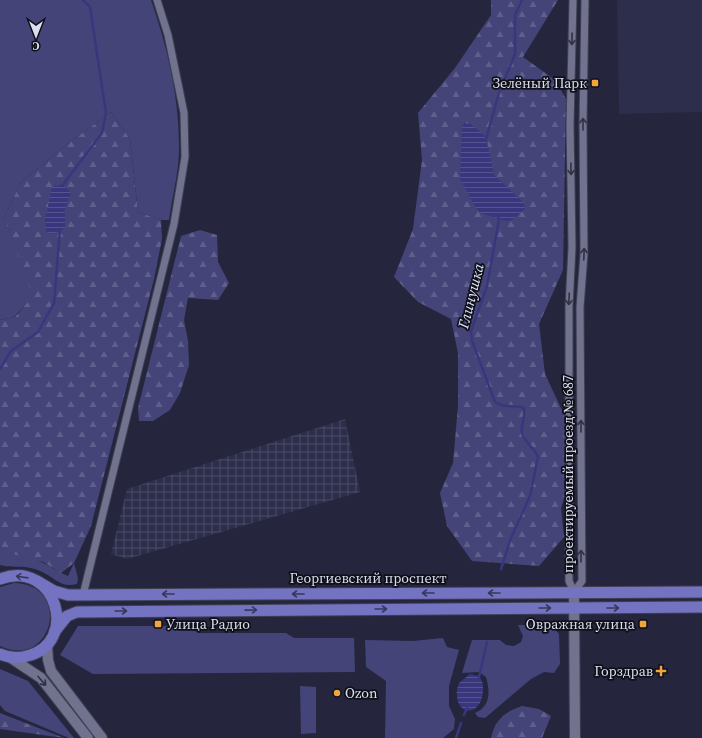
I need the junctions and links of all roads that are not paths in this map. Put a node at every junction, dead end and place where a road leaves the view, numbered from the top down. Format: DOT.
graph roads {
  1 [pos="157,0"];
  2 [pos="573,0"];
  3 [pos="585,0"];
  4 [pos="2,578"];
  5 [pos="37,581"];
  6 [pos="574,592"];
  7 [pos="702,592"];
  8 [pos="83,595"];
  9 [pos="702,607"];
  10 [pos="574,608"];
  11 [pos="55,631"];
  12 [pos="47,644"];
  13 [pos="0,654"];
  14 [pos="11,658"];
  15 [pos="88,738"];
  16 [pos="102,738"];
  17 [pos="574,738"];
  1 -- 8 [label="street"];
  2 -- 6 [label="street, проектируемый проезд № 687, one-way"];
  6 -- 3 [label="street, проектируемый проезд № 687, one-way"];
  5 -- 4 [label="main road, Георгиевский проспект, one-way"];
  5 -- 8 [label="main road, Георгиевский проспект"];
  5 -- 11 [label="main road"];
  6 -- 7 [label="main road, Георгиевский проспект"];
  6 -- 8 [label="main road, Георгиевский проспект, one-way"];
  6 -- 10 [label="main road"];
  10 -- 9 [label="main road, one-way"];
  11 -- 10 [label="main road, one-way"];
  10 -- 17 [label="main road"];
  11 -- 12 [label="main road"];
  12 -- 14 [label="main road"];
  12 -- 16 [label="main road"];
  13 -- 14 [label="main road"];
  14 -- 15 [label="main road, one-way"];
}
